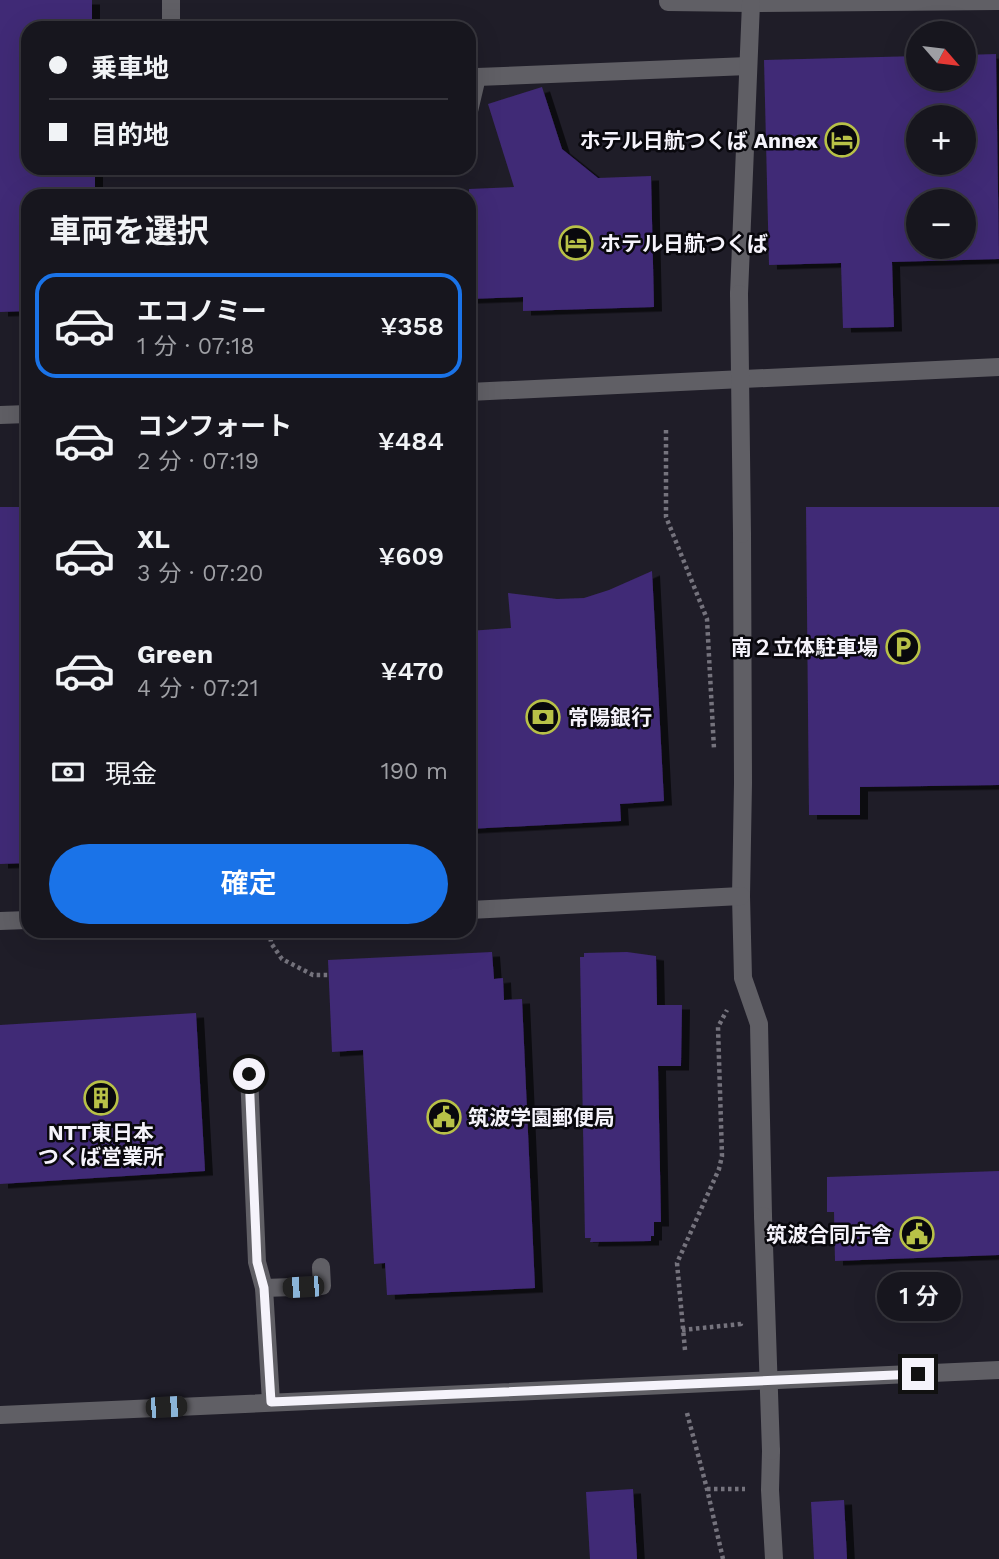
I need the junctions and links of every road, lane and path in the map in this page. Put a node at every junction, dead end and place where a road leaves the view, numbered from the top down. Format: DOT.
graph roads {
  1 [pos="171,0"];
  2 [pos="668,0"];
  3 [pos="999,1"];
  4 [pos="751,3"];
  5 [pos="171,21"];
  6 [pos="748,66"];
  7 [pos="476,81"];
  8 [pos="999,367"];
  9 [pos="476,392"];
  10 [pos="21,414"];
  11 [pos="0,415"];
  12 [pos="666,429"];
  13 [pos="743,783"];
  14 [pos="741,896"];
  15 [pos="476,910"];
  16 [pos="21,920"];
  17 [pos="0,921"];
  18 [pos="271,938"];
  19 [pos="328,975"];
  20 [pos="743,978"];
  21 [pos="249,1074"];
  22 [pos="321,1267"];
  23 [pos="264,1288"];
  24 [pos="741,1311"];
  25 [pos="682,1330"];
  26 [pos="685,1350"];
  27 [pos="999,1370"];
  28 [pos="271,1402"];
  29 [pos="687,1413"];
  30 [pos="0,1415"];
  31 [pos="707,1489"];
  32 [pos="770,1490"];
  33 [pos="723,1559"];
  34 [pos="774,1559"];
  1 -- 5 [label="street"];
  2 -- 4 [label="street"];
  3 -- 4 [label="street"];
  4 -- 6 [label="street"];
  6 -- 7 [label="street"];
  6 -- 13 [label="street, bridge"];
  8 -- 9 [label="street"];
  10 -- 11 [label="street"];
  12 -- 13 [label="path"];
  13 -- 14 [label="street"];
  14 -- 15 [label="street"];
  14 -- 20 [label="street"];
  16 -- 17 [label="street"];
  18 -- 19 [label="path"];
  20 -- 25 [label="path"];
  20 -- 32 [label="street, bridge"];
  21 -- 23 [label="street"];
  22 -- 23 [label="street"];
  23 -- 28 [label="street"];
  24 -- 25 [label="path"];
  25 -- 26 [label="path"];
  27 -- 28 [label="street"];
  28 -- 30 [label="street"];
  29 -- 31 [label="path"];
  31 -- 32 [label="path"];
  31 -- 33 [label="path"];
  32 -- 34 [label="street"];
}
